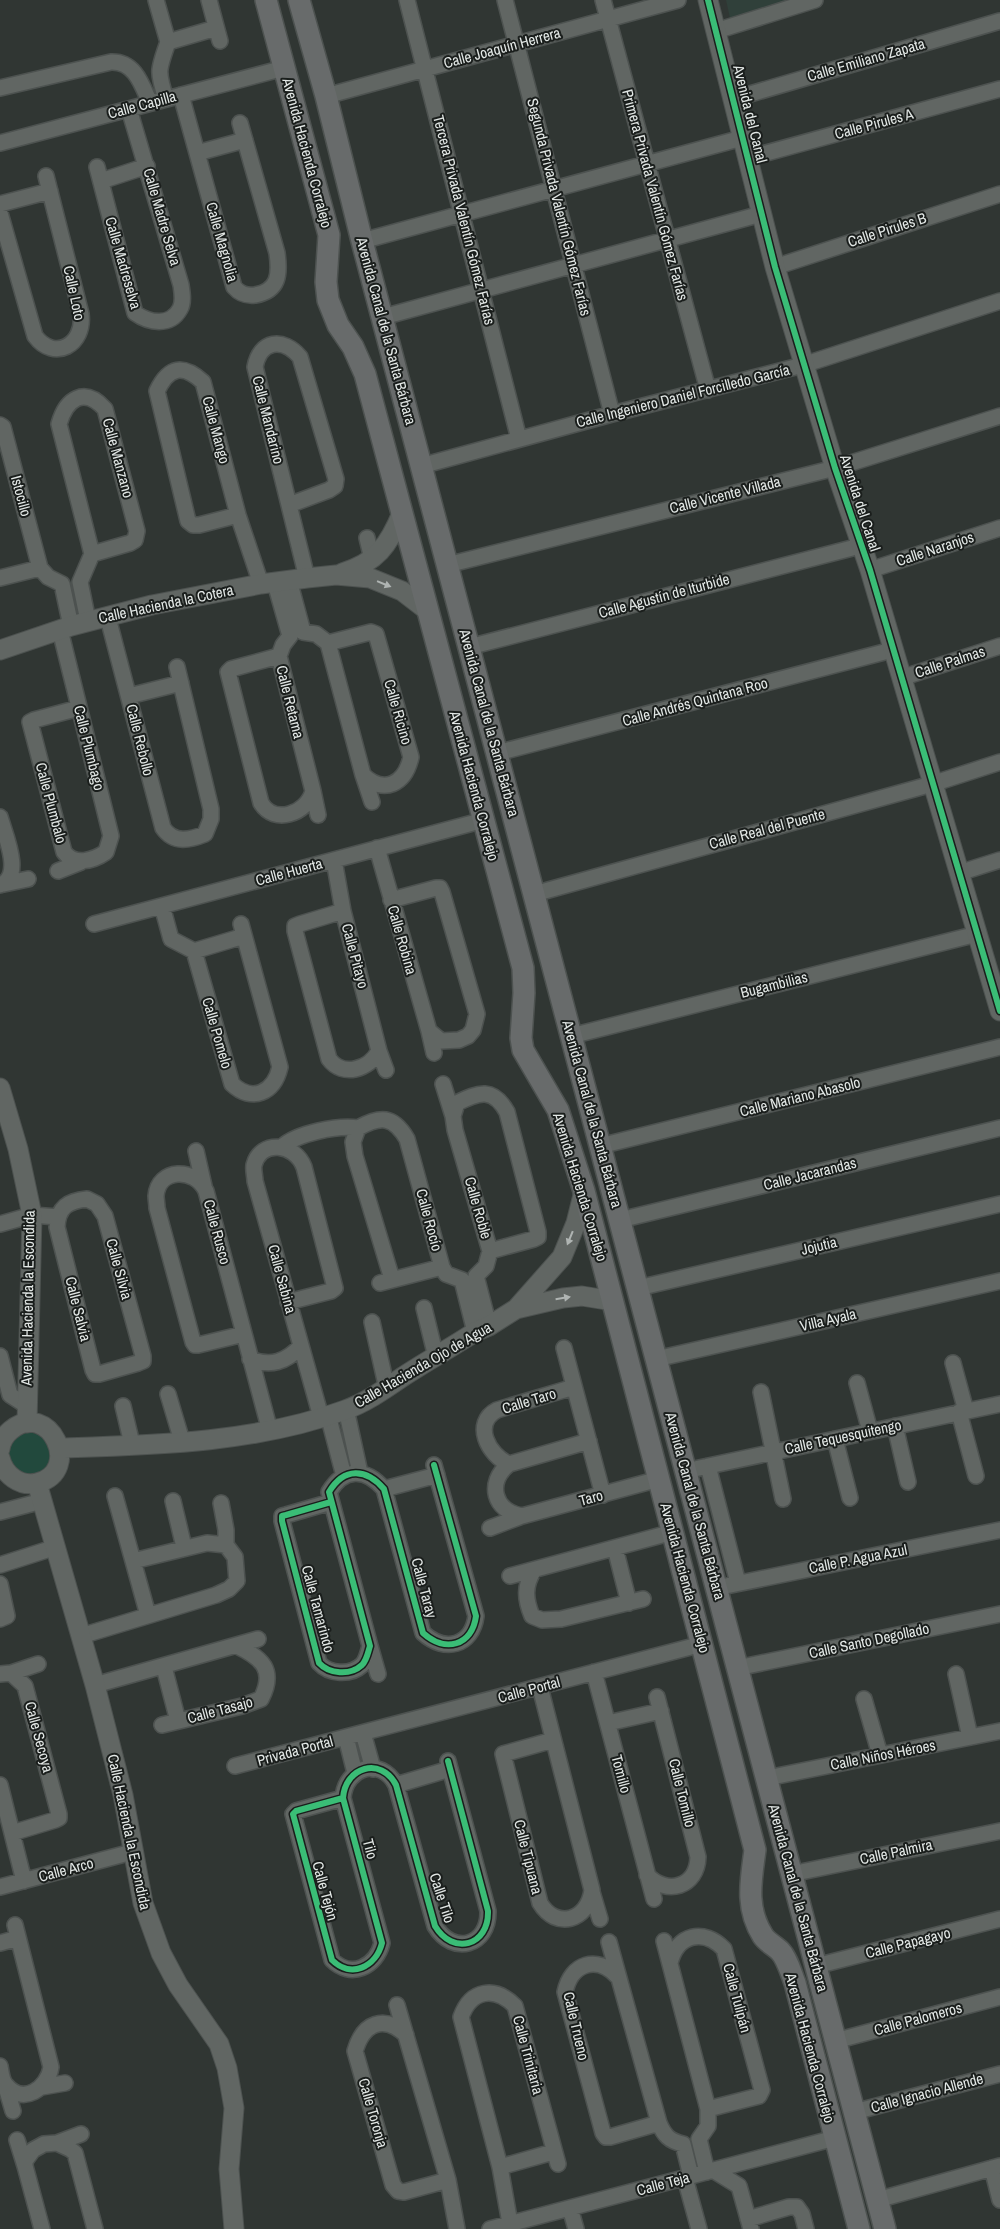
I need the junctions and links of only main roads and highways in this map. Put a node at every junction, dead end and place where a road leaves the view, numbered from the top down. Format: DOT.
graph roads {
  1 [pos="266,0"];
  2 [pos="299,0"];
  3 [pos="621,1225"];
  4 [pos="596,1238"];
  5 [pos="858,2229"];
  6 [pos="885,2229"];
  1 -- 4 [label="main road, Avenida Hacienda Corralejo"];
  2 -- 3 [label="main road, Avenida Canal de la Santa Bárbara"];
  3 -- 4 [label="main road"];
  3 -- 6 [label="main road, Avenida Canal de la Santa Bárbara"];
  4 -- 5 [label="main road, Avenida Hacienda Corralejo"];
}
